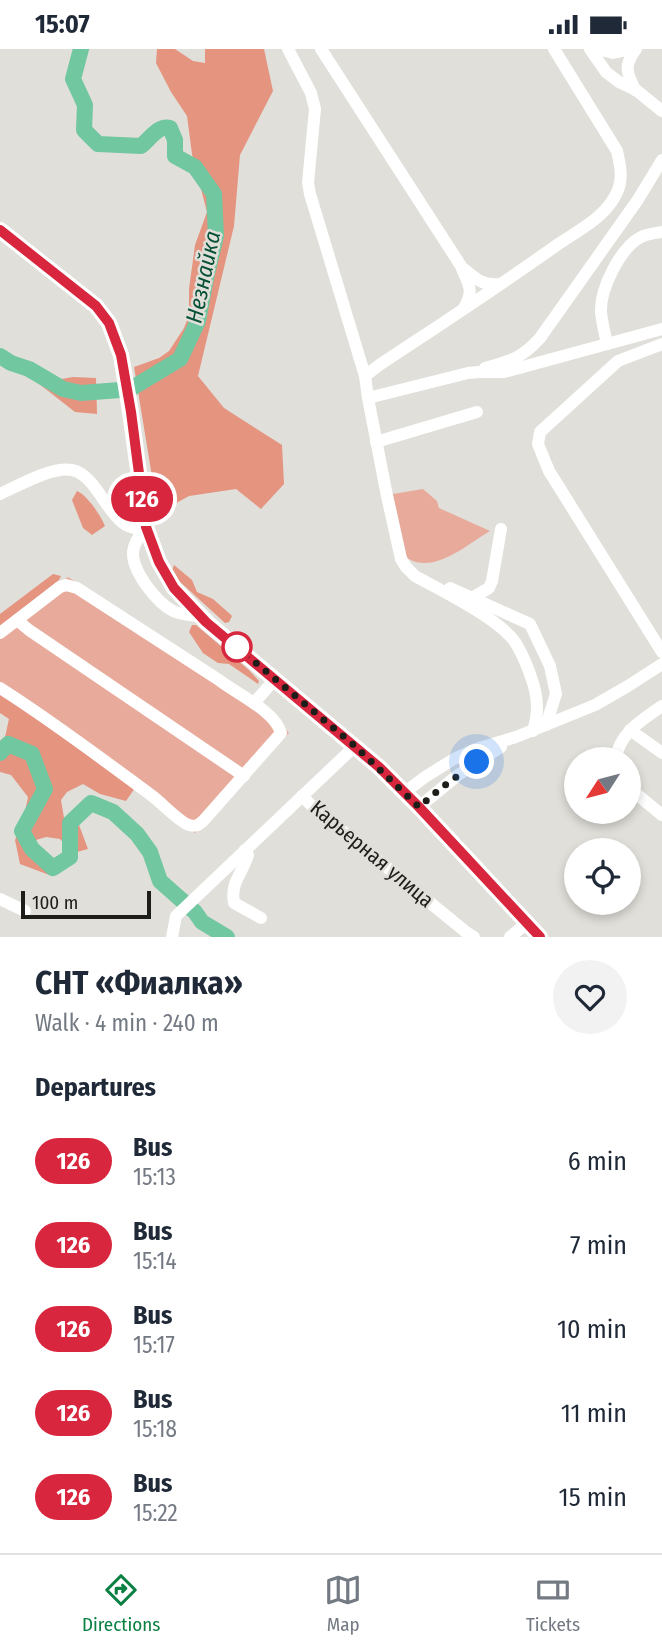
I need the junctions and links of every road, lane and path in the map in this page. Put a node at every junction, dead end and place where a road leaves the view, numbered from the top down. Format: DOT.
graph roads {
  1 [pos="288,49"];
  2 [pos="321,49"];
  3 [pos="554,49"];
  4 [pos="590,49"];
  5 [pos="598,49"];
  6 [pos="634,49"];
  7 [pos="636,90"];
  8 [pos="662,110"];
  9 [pos="662,160"];
  10 [pos="0,230"];
  11 [pos="662,232"];
  12 [pos="461,266"];
  13 [pos="503,283"];
  14 [pos="463,309"];
  15 [pos="662,329"];
  16 [pos="607,344"];
  17 [pos="662,344"];
  18 [pos="468,373"];
  19 [pos="365,376"];
  20 [pos="368,398"];
  21 [pos="477,412"];
  22 [pos="376,442"];
  23 [pos="0,494"];
  24 [pos="146,527"];
  25 [pos="501,529"];
  26 [pos="415,576"];
  27 [pos="472,598"];
  28 [pos="201,617"];
  29 [pos="17,620"];
  30 [pos="0,633"];
  31 [pos="658,636"];
  32 [pos="662,652"];
  33 [pos="662,664"];
  34 [pos="275,679"];
  35 [pos="0,688"];
  36 [pos="254,703"];
  37 [pos="662,706"];
  38 [pos="546,725"];
  39 [pos="631,730"];
  40 [pos="533,731"];
  41 [pos="516,737"];
  42 [pos="355,746"];
  43 [pos="619,747"];
  44 [pos="662,753"];
  45 [pos="244,776"];
  46 [pos="405,792"];
  47 [pos="302,796"];
  48 [pos="641,798"];
  49 [pos="419,807"];
  50 [pos="662,815"];
  51 [pos="245,850"];
  52 [pos="0,898"];
  53 [pos="25,911"];
  54 [pos="261,918"];
  55 [pos="527,923"];
  56 [pos="172,937"];
  57 [pos="474,937"];
  58 [pos="510,937"];
  59 [pos="540,937"];
  1 -- 19 [label="street"];
  2 -- 12 [label="street"];
  3 -- 13 [label="street"];
  4 -- 7 [label="street"];
  5 -- 6 [label="street"];
  6 -- 7 [label="street"];
  7 -- 8 [label="street"];
  9 -- 18 [label="street"];
  10 -- 24 [label="main road"];
  11 -- 16 [label="street"];
  12 -- 13 [label="street"];
  12 -- 14 [label="street"];
  13 -- 14 [label="street"];
  14 -- 19 [label="street"];
  15 -- 16 [label="street"];
  16 -- 18 [label="street"];
  17 -- 31 [label="street"];
  18 -- 20 [label="street"];
  19 -- 20 [label="street"];
  20 -- 22 [label="street"];
  21 -- 22 [label="street"];
  22 -- 26 [label="street"];
  23 -- 24 [label="street"];
  24 -- 28 [label="main road"];
  24 -- 28 [label="street"];
  25 -- 27 [label="street"];
  26 -- 27 [label="street"];
  26 -- 40 [label="street"];
  27 -- 38 [label="street"];
  28 -- 34 [label="main road"];
  29 -- 30 [label="street"];
  29 -- 36 [label="street"];
  29 -- 45 [label="street"];
  31 -- 32 [label="street"];
  33 -- 38 [label="street"];
  34 -- 36 [label="street"];
  34 -- 42 [label="main road"];
  35 -- 45 [label="street"];
  36 -- 45 [label="street"];
  37 -- 39 [label="street"];
  38 -- 40 [label="street"];
  39 -- 43 [label="street"];
  39 -- 44 [label="street"];
  40 -- 41 [label="street"];
  41 -- 46 [label="street"];
  41 -- 49 [label="street"];
  42 -- 46 [label="main road"];
  42 -- 47 [label="street"];
  46 -- 49 [label="main road"];
  47 -- 51 [label="street"];
  47 -- 57 [label="street, Карьерная улица"];
  48 -- 50 [label="street"];
  49 -- 55 [label="main road"];
  51 -- 54 [label="street"];
  51 -- 56 [label="street"];
  52 -- 53 [label="street"];
  55 -- 58 [label="street"];
  55 -- 59 [label="main road"];
}
